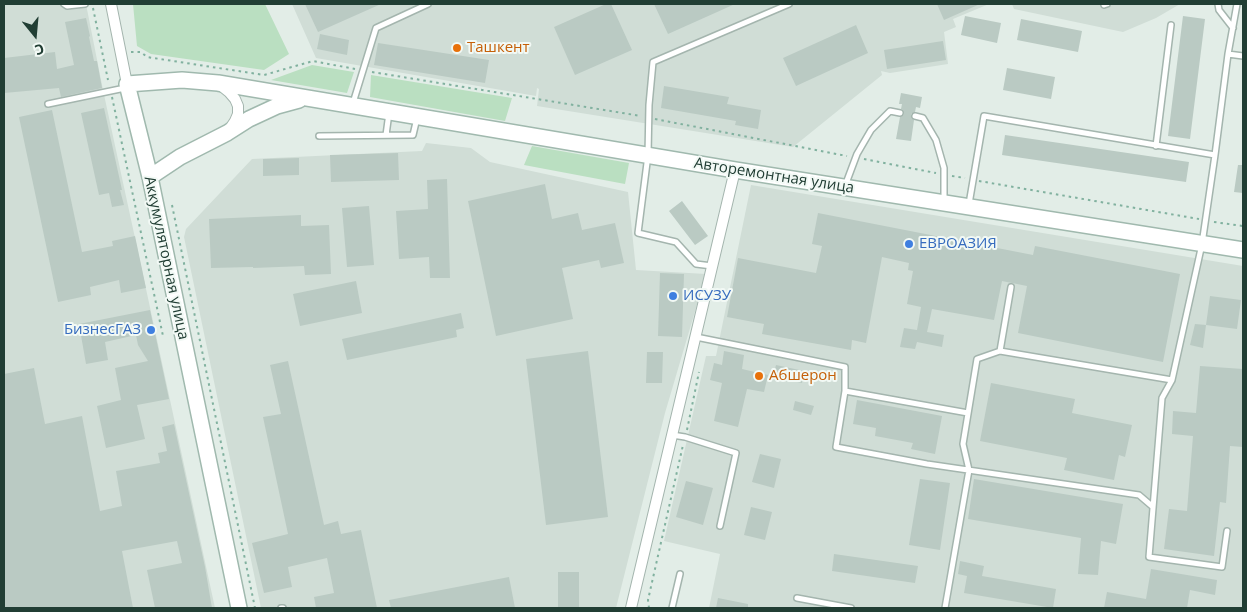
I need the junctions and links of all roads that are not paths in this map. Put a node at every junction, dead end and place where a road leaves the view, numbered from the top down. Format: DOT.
graph roads {
  1 [pos="64,4"];
  2 [pos="85,4"];
  3 [pos="111,4"];
  4 [pos="428,4"];
  5 [pos="789,4"];
  6 [pos="1218,4"];
  7 [pos="1237,4"];
  8 [pos="1171,25"];
  9 [pos="1233,28"];
  10 [pos="1228,54"];
  11 [pos="1243,56"];
  12 [pos="218,83"];
  13 [pos="128,86"];
  14 [pos="306,98"];
  15 [pos="48,104"];
  16 [pos="352,106"];
  17 [pos="389,112"];
  18 [pos="900,113"];
  19 [pos="915,116"];
  20 [pos="418,117"];
  21 [pos="227,133"];
  22 [pos="386,135"];
  23 [pos="319,136"];
  24 [pos="1156,146"];
  25 [pos="648,155"];
  26 [pos="1215,156"];
  27 [pos="735,170"];
  28 [pos="150,177"];
  29 [pos="845,187"];
  30 [pos="944,203"];
  31 [pos="969,207"];
  32 [pos="1202,244"];
  33 [pos="1243,250"];
  34 [pos="712,266"];
  35 [pos="1010,287"];
  36 [pos="695,337"];
  37 [pos="1000,351"];
  38 [pos="1172,380"];
  39 [pos="845,391"];
  40 [pos="968,414"];
  41 [pos="672,435"];
  42 [pos="969,470"];
  43 [pos="1153,507"];
  44 [pos="720,526"];
  45 [pos="1227,532"];
  46 [pos="680,574"];
  47 [pos="796,598"];
  48 [pos="238,608"];
  49 [pos="631,608"];
  50 [pos="672,608"];
  51 [pos="851,608"];
  52 [pos="945,608"];
  1 -- 2 [label="lane"];
  3 -- 13 [label="street"];
  4 -- 16 [label="lane"];
  5 -- 25 [label="lane"];
  6 -- 9 [label="lane"];
  7 -- 9 [label="lane"];
  8 -- 24 [label="lane"];
  9 -- 10 [label="lane"];
  10 -- 11 [label="lane"];
  10 -- 26 [label="lane"];
  12 -- 13 [label="street"];
  12 -- 14 [label="street"];
  12 -- 21 [label="street"];
  13 -- 15 [label="lane"];
  13 -- 28 [label="street, Аккумуляторная улица"];
  14 -- 16 [label="street, Авторемонтная улица"];
  14 -- 21 [label="street"];
  16 -- 17 [label="street, Авторемонтная улица"];
  17 -- 20 [label="street, Авторемонтная улица"];
  17 -- 22 [label="lane"];
  18 -- 29 [label="lane"];
  19 -- 30 [label="lane"];
  20 -- 22 [label="lane"];
  20 -- 25 [label="street, Авторемонтная улица"];
  21 -- 28 [label="street"];
  22 -- 23 [label="lane"];
  24 -- 26 [label="lane"];
  24 -- 31 [label="lane"];
  25 -- 27 [label="street, Авторемонтная улица"];
  25 -- 34 [label="lane"];
  26 -- 32 [label="lane"];
  27 -- 29 [label="street, Авторемонтная улица"];
  27 -- 34 [label="street"];
  28 -- 48 [label="street, Аккумуляторная улица"];
  29 -- 30 [label="street, Авторемонтная улица"];
  30 -- 31 [label="street, Авторемонтная улица"];
  31 -- 32 [label="street, Авторемонтная улица"];
  32 -- 33 [label="street, Авторемонтная улица"];
  32 -- 38 [label="lane"];
  34 -- 36 [label="street"];
  35 -- 37 [label="lane"];
  36 -- 39 [label="lane"];
  36 -- 41 [label="street"];
  37 -- 38 [label="lane"];
  37 -- 40 [label="lane"];
  38 -- 43 [label="lane"];
  39 -- 40 [label="lane"];
  39 -- 42 [label="lane"];
  40 -- 42 [label="lane"];
  41 -- 44 [label="lane"];
  41 -- 49 [label="street"];
  42 -- 43 [label="lane"];
  42 -- 52 [label="lane"];
  43 -- 45 [label="lane"];
  46 -- 50 [label="lane"];
  47 -- 51 [label="lane"];
}
